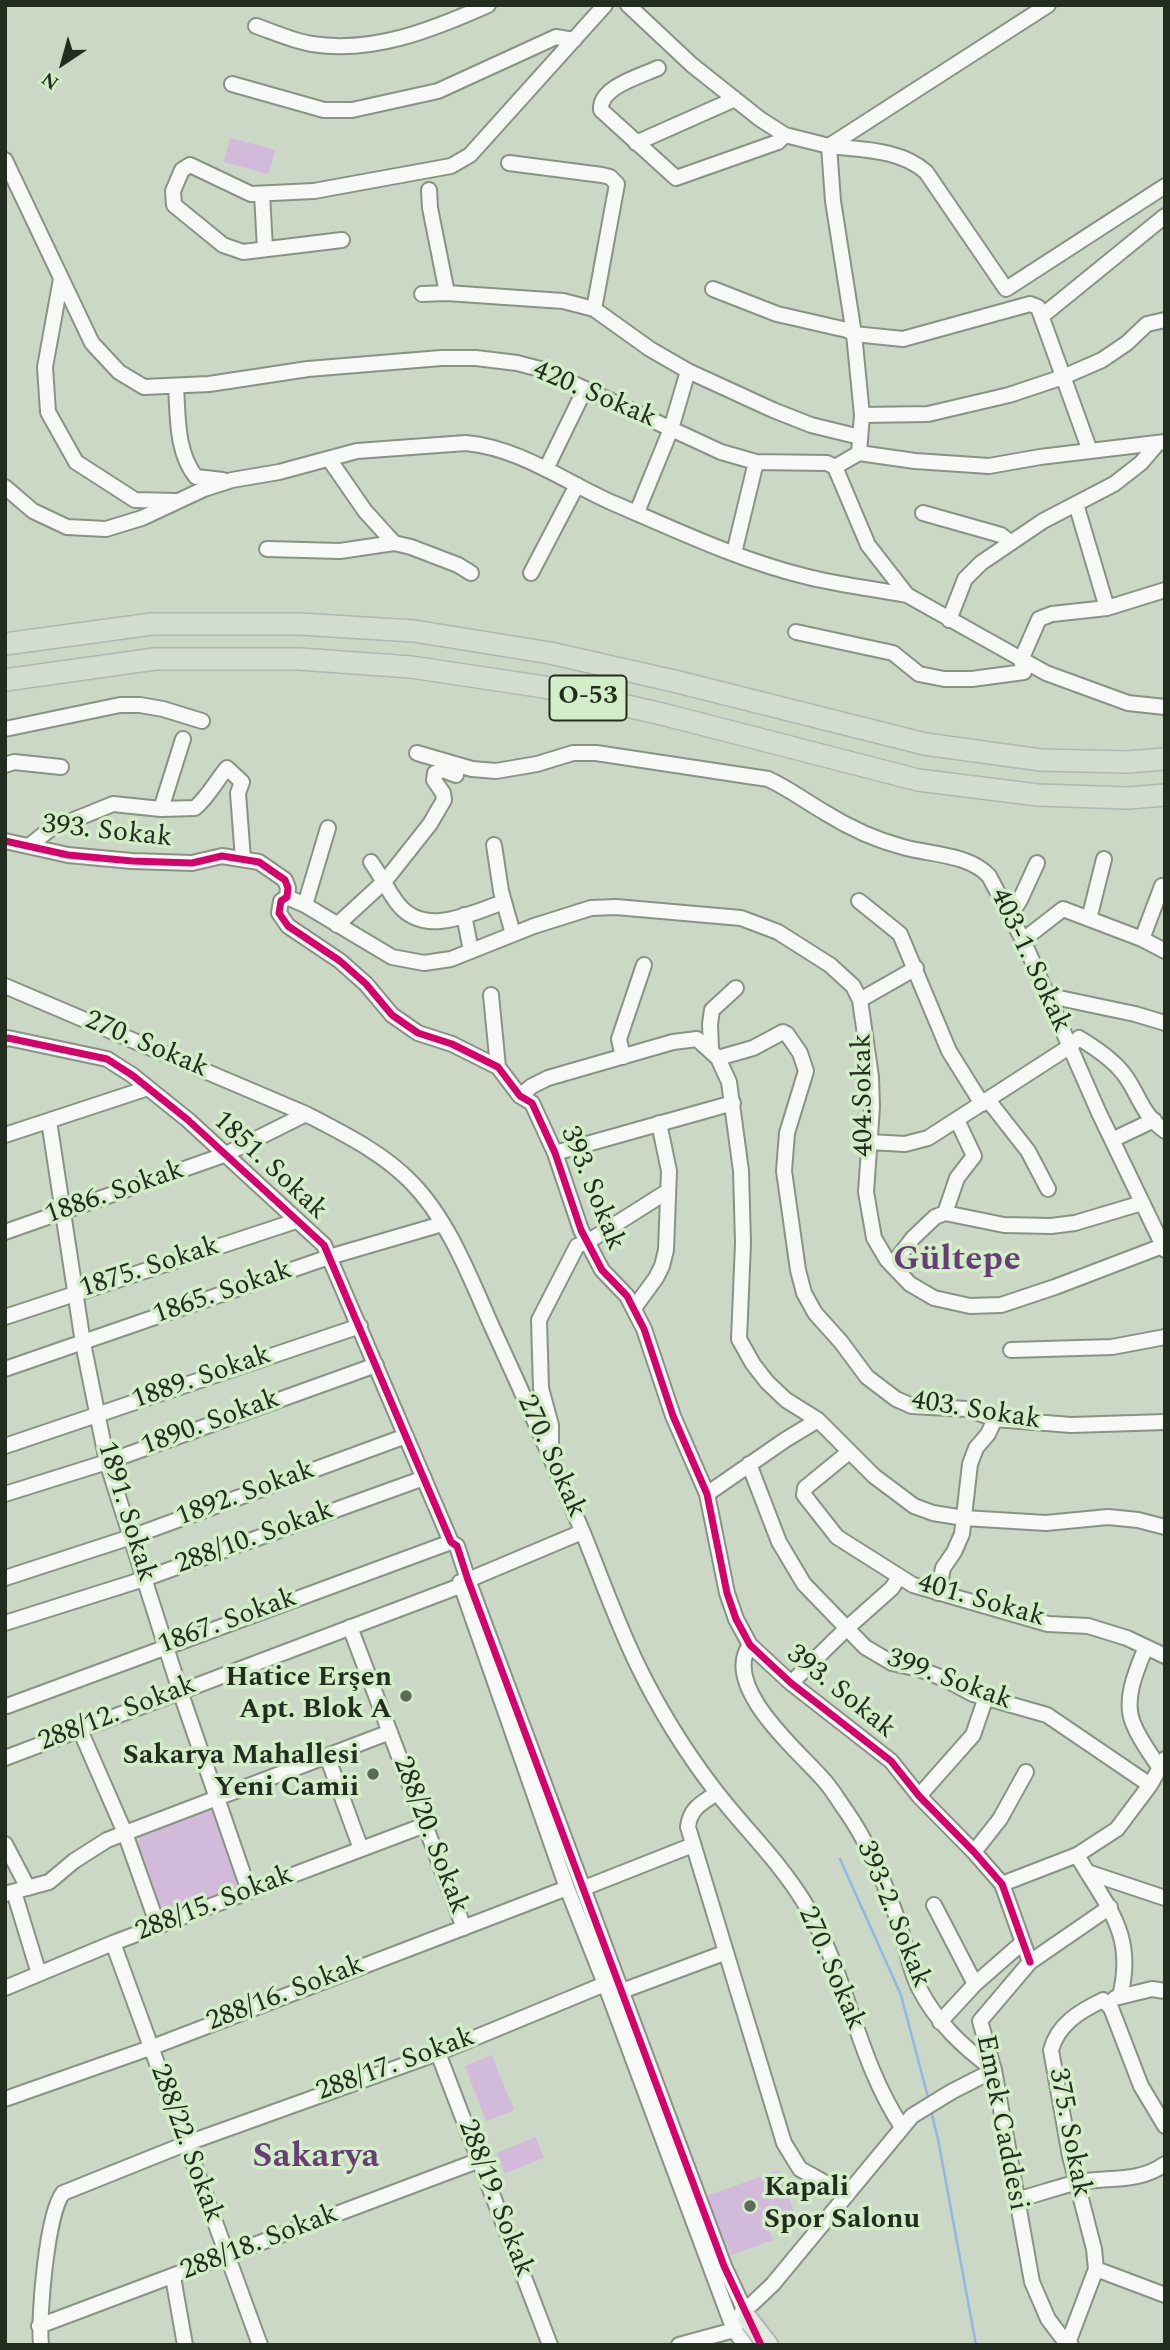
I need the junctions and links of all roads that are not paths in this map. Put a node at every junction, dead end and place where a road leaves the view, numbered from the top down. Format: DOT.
graph roads {
  1 [pos="488,5"];
  2 [pos="605,5"];
  3 [pos="628,5"];
  4 [pos="1048,5"];
  5 [pos="256,26"];
  6 [pos="573,40"];
  7 [pos="658,68"];
  8 [pos="232,84"];
  9 [pos="735,99"];
  10 [pos="785,135"];
  11 [pos="636,143"];
  12 [pos="829,146"];
  13 [pos="5,160"];
  14 [pos="509,163"];
  15 [pos="1165,186"];
  16 [pos="429,190"];
  17 [pos="262,194"];
  18 [pos="1165,216"];
  19 [pos="342,240"];
  20 [pos="265,249"];
  21 [pos="61,279"];
  22 [pos="713,289"];
  23 [pos="447,293"];
  24 [pos="422,294"];
  25 [pos="594,309"];
  26 [pos="1042,316"];
  27 [pos="1165,320"];
  28 [pos="854,334"];
  29 [pos="688,371"];
  30 [pos="1063,377"];
  31 [pos="176,386"];
  32 [pos="585,389"];
  33 [pos="862,415"];
  34 [pos="671,429"];
  35 [pos="860,437"];
  36 [pos="1161,442"];
  37 [pos="1090,451"];
  38 [pos="859,453"];
  39 [pos="329,459"];
  40 [pos="756,462"];
  41 [pos="835,467"];
  42 [pos="546,469"];
  43 [pos="232,480"];
  44 [pos="577,485"];
  45 [pos="5,487"];
  46 [pos="178,501"];
  47 [pos="1076,504"];
  48 [pos="637,512"];
  49 [pos="923,513"];
  50 [pos="1010,542"];
  51 [pos="394,543"];
  52 [pos="267,549"];
  53 [pos="734,553"];
  54 [pos="471,573"];
  55 [pos="531,573"];
  56 [pos="1165,590"];
  57 [pos="907,596"];
  58 [pos="1107,608"];
  59 [pos="949,620"];
  60 [pos="796,632"];
  61 [pos="5,644"];
  62 [pos="1021,660"];
  63 [pos="5,680"];
  64 [pos="1165,707"];
  65 [pos="202,721"];
  66 [pos="5,729"];
  67 [pos="183,739"];
  68 [pos="416,754"];
  69 [pos="1165,759"];
  70 [pos="5,765"];
  71 [pos="61,767"];
  72 [pos="496,771"];
  73 [pos="1165,795"];
  74 [pos="160,809"];
  75 [pos="328,828"];
  76 [pos="5,841"];
  77 [pos="494,845"];
  78 [pos="29,846"];
  79 [pos="243,859"];
  80 [pos="1104,859"];
  81 [pos="372,862"];
  82 [pos="1037,863"];
  83 [pos="385,881"];
  84 [pos="1162,886"];
  85 [pos="287,897"];
  86 [pos="859,901"];
  87 [pos="504,902"];
  88 [pos="305,905"];
  89 [pos="464,915"];
  90 [pos="1010,916"];
  91 [pos="1089,919"];
  92 [pos="337,925"];
  93 [pos="513,934"];
  94 [pos="1142,939"];
  95 [pos="1023,940"];
  96 [pos="471,951"];
  97 [pos="1165,951"];
  98 [pos="644,965"];
  99 [pos="916,968"];
  100 [pos="5,986"];
  101 [pos="736,988"];
  102 [pos="491,995"];
  103 [pos="1045,995"];
  104 [pos="860,1000"];
  105 [pos="1165,1023"];
  106 [pos="5,1040"];
  107 [pos="1069,1047"];
  108 [pos="714,1054"];
  109 [pos="623,1057"];
  110 [pos="498,1067"];
  111 [pos="149,1088"];
  112 [pos="520,1096"];
  113 [pos="985,1102"];
  114 [pos="733,1103"];
  115 [pos="306,1114"];
  116 [pos="957,1120"];
  117 [pos="1154,1120"];
  118 [pos="49,1121"];
  119 [pos="659,1123"];
  120 [pos="1165,1131"];
  121 [pos="5,1135"];
  122 [pos="1112,1140"];
  123 [pos="869,1142"];
  124 [pos="555,1153"];
  125 [pos="224,1155"];
  126 [pos="1048,1189"];
  127 [pos="668,1191"];
  128 [pos="1142,1203"];
  129 [pos="63,1213"];
  130 [pos="945,1213"];
  131 [pos="296,1221"];
  132 [pos="442,1224"];
  133 [pos="5,1232"];
  134 [pos="583,1243"];
  135 [pos="1164,1247"];
  136 [pos="329,1257"];
  137 [pos="892,1265"];
  138 [pos="75,1294"];
  139 [pos="634,1308"];
  140 [pos="5,1317"];
  141 [pos="360,1326"];
  142 [pos="1165,1337"];
  143 [pos="83,1343"];
  144 [pos="1011,1350"];
  145 [pos="376,1365"];
  146 [pos="5,1369"];
  147 [pos="97,1415"];
  148 [pos="995,1419"];
  149 [pos="818,1420"];
  150 [pos="1165,1422"];
  151 [pos="406,1436"];
  152 [pos="5,1446"];
  153 [pos="849,1452"];
  154 [pos="551,1461"];
  155 [pos="107,1462"];
  156 [pos="749,1464"];
  157 [pos="424,1478"];
  158 [pos="5,1494"];
  159 [pos="706,1494"];
  160 [pos="964,1518"];
  161 [pos="1165,1527"];
  162 [pos="582,1532"];
  163 [pos="131,1537"];
  164 [pos="454,1544"];
  165 [pos="899,1577"];
  166 [pos="5,1578"];
  167 [pos="144,1579"];
  168 [pos="464,1583"];
  169 [pos="938,1593"];
  170 [pos="5,1623"];
  171 [pos="350,1627"];
  172 [pos="846,1629"];
  173 [pos="750,1645"];
  174 [pos="166,1646"];
  175 [pos="1146,1647"];
  176 [pos="1165,1656"];
  177 [pos="791,1684"];
  178 [pos="180,1691"];
  179 [pos="986,1697"];
  180 [pos="7,1706"];
  181 [pos="80,1730"];
  182 [pos="390,1732"];
  183 [pos="327,1756"];
  184 [pos="5,1758"];
  185 [pos="1162,1763"];
  186 [pos="1026,1772"];
  187 [pos="1150,1785"];
  188 [pos="717,1793"];
  189 [pos="919,1796"];
  190 [pos="216,1798"];
  191 [pos="425,1825"];
  192 [pos="125,1833"];
  193 [pos="5,1844"];
  194 [pos="693,1845"];
  195 [pos="361,1849"];
  196 [pos="974,1852"];
  197 [pos="1077,1855"];
  198 [pos="1087,1872"];
  199 [pos="1002,1884"];
  200 [pos="566,1888"];
  201 [pos="584,1888"];
  202 [pos="16,1891"];
  203 [pos="249,1892"];
  204 [pos="1165,1898"];
  205 [pos="934,1905"];
  206 [pos="1110,1907"];
  207 [pos="158,1926"];
  208 [pos="464,1927"];
  209 [pos="1023,1942"];
  210 [pos="113,1943"];
  211 [pos="724,1953"];
  212 [pos="1030,1962"];
  213 [pos="39,1974"];
  214 [pos="605,1984"];
  215 [pos="975,1984"];
  216 [pos="5,1988"];
  217 [pos="622,1991"];
  218 [pos="1165,1991"];
  219 [pos="1120,1996"];
  220 [pos="1103,2000"];
  221 [pos="940,2022"];
  222 [pos="150,2048"];
  223 [pos="438,2053"];
  224 [pos="994,2070"];
  225 [pos="5,2099"];
  226 [pos="1165,2126"];
  227 [pos="902,2127"];
  228 [pos="185,2144"];
  229 [pos="480,2160"];
  230 [pos="1165,2164"];
  231 [pos="1077,2183"];
  232 [pos="847,2195"];
  233 [pos="1016,2200"];
  234 [pos="227,2256"];
  235 [pos="1096,2269"];
  236 [pos="173,2277"];
  237 [pos="1165,2295"];
  238 [pos="742,2319"];
  239 [pos="39,2326"];
  240 [pos="1070,2344"];
  241 [pos="41,2345"];
  242 [pos="185,2345"];
  243 [pos="260,2345"];
  244 [pos="550,2345"];
  245 [pos="679,2345"];
  246 [pos="745,2345"];
  247 [pos="761,2345"];
  248 [pos="768,2345"];
  1 -- 5 [label="street"];
  2 -- 6 [label="street"];
  3 -- 9 [label="street"];
  4 -- 12 [label="street"];
  6 -- 8 [label="street"];
  6 -- 17 [label="street"];
  7 -- 11 [label="street"];
  9 -- 10 [label="street"];
  9 -- 11 [label="street"];
  10 -- 11 [label="street"];
  10 -- 12 [label="street"];
  12 -- 15 [label="street"];
  12 -- 28 [label="street"];
  13 -- 21 [label="street, 420. Sokak"];
  14 -- 25 [label="street"];
  16 -- 23 [label="street"];
  17 -- 20 [label="street"];
  17 -- 20 [label="street"];
  18 -- 26 [label="street"];
  19 -- 20 [label="street"];
  21 -- 31 [label="street, 420. Sokak"];
  21 -- 46 [label="street"];
  22 -- 28 [label="street"];
  23 -- 24 [label="street"];
  23 -- 25 [label="street"];
  25 -- 29 [label="street"];
  26 -- 28 [label="street"];
  26 -- 30 [label="street"];
  27 -- 30 [label="street"];
  28 -- 33 [label="street"];
  29 -- 34 [label="street"];
  29 -- 35 [label="street"];
  30 -- 33 [label="street"];
  30 -- 37 [label="street"];
  31 -- 32 [label="street, 420. Sokak"];
  31 -- 43 [label="street"];
  32 -- 34 [label="street, 420. Sokak"];
  32 -- 42 [label="street"];
  33 -- 35 [label="street"];
  34 -- 40 [label="street, 420. Sokak"];
  34 -- 48 [label="street"];
  35 -- 38 [label="street"];
  36 -- 37 [label="street"];
  36 -- 47 [label="street"];
  37 -- 38 [label="street"];
  38 -- 41 [label="street"];
  39 -- 42 [label="street"];
  39 -- 43 [label="street"];
  39 -- 51 [label="street"];
  40 -- 41 [label="street, 420. Sokak"];
  40 -- 53 [label="street"];
  41 -- 57 [label="street"];
  42 -- 44 [label="street"];
  43 -- 46 [label="street"];
  44 -- 48 [label="street"];
  44 -- 55 [label="street"];
  45 -- 46 [label="street"];
  47 -- 50 [label="street"];
  47 -- 58 [label="street"];
  48 -- 53 [label="street"];
  49 -- 50 [label="street"];
  50 -- 59 [label="street"];
  51 -- 52 [label="street"];
  51 -- 54 [label="street"];
  53 -- 57 [label="street"];
  56 -- 58 [label="street"];
  57 -- 59 [label="street"];
  58 -- 62 [label="street"];
  59 -- 62 [label="street"];
  60 -- 62 [label="street"];
  61 -- 69 [label="highway, O-53"];
  62 -- 64 [label="street"];
  63 -- 73 [label="highway, O-53"];
  65 -- 66 [label="street"];
  67 -- 74 [label="street"];
  68 -- 72 [label="street, 403-1. Sokak"];
  70 -- 71 [label="street"];
  72 -- 83 [label="street"];
  72 -- 90 [label="street, 403-1. Sokak"];
  74 -- 78 [label="street"];
  74 -- 79 [label="street"];
  75 -- 88 [label="street"];
  76 -- 78 [label="street, 393. Sokak"];
  77 -- 87 [label="street"];
  78 -- 79 [label="street, 393. Sokak"];
  79 -- 85 [label="street, 393. Sokak"];
  80 -- 91 [label="street"];
  81 -- 83 [label="street"];
  82 -- 90 [label="street"];
  83 -- 89 [label="street"];
  83 -- 92 [label="street"];
  84 -- 94 [label="street"];
  85 -- 88 [label="street, 404.Sokak"];
  85 -- 110 [label="street, 393. Sokak"];
  86 -- 99 [label="street"];
  87 -- 89 [label="street"];
  87 -- 93 [label="street"];
  88 -- 92 [label="street, 404.Sokak"];
  89 -- 96 [label="street"];
  90 -- 95 [label="street, 403-1. Sokak"];
  91 -- 94 [label="street"];
  91 -- 95 [label="street"];
  92 -- 96 [label="street, 404.Sokak"];
  93 -- 96 [label="street, 404.Sokak"];
  93 -- 104 [label="street, 404.Sokak"];
  94 -- 97 [label="street"];
  95 -- 103 [label="street, 403-1. Sokak"];
  98 -- 109 [label="street"];
  99 -- 104 [label="street"];
  99 -- 113 [label="street"];
  100 -- 115 [label="street, 270. Sokak"];
  101 -- 108 [label="street"];
  102 -- 110 [label="street"];
  103 -- 105 [label="street"];
  103 -- 107 [label="street, 403-1. Sokak"];
  104 -- 123 [label="street, 404.Sokak"];
  106 -- 111 [label="street, 1851. Sokak"];
  107 -- 113 [label="street"];
  107 -- 117 [label="street"];
  107 -- 122 [label="street, 403-1. Sokak"];
  108 -- 109 [label="street"];
  108 -- 114 [label="street"];
  108 -- 148 [label="street, 403. Sokak"];
  109 -- 112 [label="street"];
  110 -- 112 [label="street, 393. Sokak"];
  111 -- 118 [label="street"];
  111 -- 125 [label="street, 1851. Sokak"];
  112 -- 124 [label="street, 393. Sokak"];
  113 -- 116 [label="street"];
  113 -- 126 [label="street"];
  114 -- 119 [label="street"];
  114 -- 149 [label="street"];
  115 -- 125 [label="street, 1886. Sokak"];
  115 -- 132 [label="street, 270. Sokak"];
  116 -- 123 [label="street"];
  116 -- 130 [label="street"];
  117 -- 120 [label="street"];
  117 -- 122 [label="street"];
  118 -- 121 [label="street"];
  118 -- 129 [label="street, 1891. Sokak"];
  119 -- 124 [label="street"];
  119 -- 127 [label="street"];
  122 -- 128 [label="street, 403-1. Sokak"];
  123 -- 137 [label="street, 404.Sokak"];
  124 -- 134 [label="street, 393. Sokak"];
  125 -- 129 [label="street, 1886. Sokak"];
  125 -- 131 [label="street, 1851. Sokak"];
  127 -- 134 [label="street"];
  127 -- 139 [label="street"];
  128 -- 130 [label="street"];
  128 -- 135 [label="street, 403-1. Sokak"];
  129 -- 133 [label="street, 1886. Sokak"];
  129 -- 138 [label="street, 1891. Sokak"];
  130 -- 137 [label="street"];
  131 -- 136 [label="street, 1851. Sokak"];
  131 -- 138 [label="street, 1875. Sokak"];
  132 -- 136 [label="street, 1865. Sokak"];
  132 -- 154 [label="street, 270. Sokak"];
  134 -- 139 [label="street, 393. Sokak"];
  134 -- 154 [label="street"];
  135 -- 137 [label="street, 404.Sokak"];
  136 -- 141 [label="street, 1851. Sokak"];
  136 -- 143 [label="street, 1865. Sokak"];
  138 -- 140 [label="street, 1875. Sokak"];
  138 -- 143 [label="street, 1891. Sokak"];
  139 -- 159 [label="street, 393. Sokak"];
  141 -- 145 [label="street, 1851. Sokak"];
  141 -- 147 [label="street, 1889. Sokak"];
  142 -- 144 [label="street"];
  143 -- 146 [label="street, 1865. Sokak"];
  143 -- 147 [label="street, 1891. Sokak"];
  145 -- 151 [label="street, 1851. Sokak"];
  145 -- 155 [label="street, 1890. Sokak"];
  147 -- 152 [label="street, 1889. Sokak"];
  147 -- 155 [label="street, 1891. Sokak"];
  148 -- 150 [label="street, 403. Sokak"];
  148 -- 160 [label="street"];
  149 -- 153 [label="street"];
  149 -- 156 [label="street"];
  151 -- 157 [label="street, 1851. Sokak"];
  151 -- 163 [label="street, 1892. Sokak"];
  153 -- 160 [label="street"];
  153 -- 165 [label="street, 401. Sokak"];
  154 -- 162 [label="street, 270. Sokak"];
  155 -- 158 [label="street, 1890. Sokak"];
  155 -- 163 [label="street, 1891. Sokak"];
  156 -- 159 [label="street"];
  156 -- 172 [label="street, 399. Sokak"];
  157 -- 164 [label="street, 1851. Sokak"];
  157 -- 167 [label="street, 288/10. Sokak"];
  159 -- 173 [label="street, 393. Sokak"];
  160 -- 161 [label="street"];
  160 -- 169 [label="street"];
  162 -- 168 [label="street, 288/12. Sokak"];
  162 -- 188 [label="street, 270. Sokak"];
  163 -- 166 [label="street, 1892. Sokak"];
  163 -- 167 [label="street, 1891. Sokak"];
  164 -- 168 [label="street, 1851. Sokak"];
  164 -- 174 [label="street, 1867. Sokak"];
  165 -- 169 [label="street, 401. Sokak"];
  165 -- 172 [label="street"];
  167 -- 170 [label="street, 288/10. Sokak"];
  167 -- 174 [label="street, 1891. Sokak"];
  168 -- 171 [label="street, 288/12. Sokak"];
  168 -- 200 [label="street"];
  168 -- 201 [label="street"];
  169 -- 175 [label="street, 401. Sokak"];
  171 -- 178 [label="street, 288/12. Sokak"];
  171 -- 182 [label="street, 288/20. Sokak"];
  172 -- 177 [label="street"];
  172 -- 179 [label="street, 399. Sokak"];
  173 -- 177 [label="street, 393. Sokak"];
  173 -- 221 [label="street, 393-2. Sokak"];
  174 -- 178 [label="street, 1891. Sokak"];
  174 -- 180 [label="street, 1867. Sokak"];
  175 -- 176 [label="street, 401. Sokak"];
  175 -- 185 [label="street"];
  177 -- 189 [label="street, 393. Sokak"];
  178 -- 181 [label="street, 288/12. Sokak"];
  178 -- 190 [label="street, 1891. Sokak"];
  179 -- 187 [label="street, 399. Sokak"];
  179 -- 189 [label="street"];
  181 -- 184 [label="street, 288/12. Sokak"];
  181 -- 192 [label="street"];
  182 -- 183 [label="street"];
  182 -- 191 [label="street, 288/20. Sokak"];
  183 -- 190 [label="street"];
  183 -- 195 [label="street"];
  185 -- 187 [label="street"];
  186 -- 196 [label="street"];
  187 -- 197 [label="street"];
  188 -- 194 [label="street"];
  188 -- 227 [label="street, 270. Sokak"];
  189 -- 196 [label="street, 393. Sokak"];
  190 -- 192 [label="street"];
  190 -- 203 [label="street, 1891. Sokak"];
  191 -- 195 [label="street, 288/15. Sokak"];
  191 -- 208 [label="street, 288/20. Sokak"];
  192 -- 202 [label="street"];
  192 -- 207 [label="street"];
  193 -- 202 [label="street"];
  194 -- 201 [label="street"];
  194 -- 211 [label="street"];
  195 -- 203 [label="street, 288/15. Sokak"];
  196 -- 199 [label="street, 393. Sokak"];
  197 -- 198 [label="street"];
  197 -- 199 [label="street"];
  198 -- 204 [label="street"];
  198 -- 206 [label="street"];
  199 -- 209 [label="street, 393. Sokak"];
  200 -- 208 [label="street, 288/16. Sokak"];
  200 -- 214 [label="street"];
  201 -- 217 [label="street"];
  202 -- 213 [label="street"];
  203 -- 207 [label="street, 288/15. Sokak"];
  205 -- 215 [label="street"];
  206 -- 212 [label="street, Emek Caddesi"];
  206 -- 219 [label="street"];
  207 -- 210 [label="street, 288/15. Sokak"];
  208 -- 222 [label="street, 288/16. Sokak"];
  209 -- 212 [label="street, 393. Sokak"];
  209 -- 215 [label="street"];
  210 -- 213 [label="street, 288/15. Sokak"];
  210 -- 222 [label="street, 288/22. Sokak"];
  211 -- 217 [label="street"];
  211 -- 232 [label="street"];
  212 -- 224 [label="street, Emek Caddesi"];
  213 -- 216 [label="street, 288/15. Sokak"];
  214 -- 223 [label="street, 288/17. Sokak"];
  214 -- 238 [label="street"];
  215 -- 221 [label="street"];
  217 -- 238 [label="street"];
  218 -- 219 [label="street, 375. Sokak"];
  219 -- 220 [label="street, 375. Sokak"];
  220 -- 226 [label="street"];
  220 -- 231 [label="street, 375. Sokak"];
  221 -- 224 [label="street, 393-2. Sokak"];
  222 -- 225 [label="street, 288/16. Sokak"];
  222 -- 228 [label="street, 288/22. Sokak"];
  223 -- 228 [label="street, 288/17. Sokak"];
  223 -- 229 [label="street, 288/19. Sokak"];
  224 -- 227 [label="street"];
  224 -- 233 [label="street, Emek Caddesi"];
  227 -- 232 [label="street"];
  228 -- 234 [label="street, 288/22. Sokak"];
  228 -- 239 [label="street, 288/17. Sokak"];
  229 -- 234 [label="street, 288/18. Sokak"];
  229 -- 244 [label="street, 288/19. Sokak"];
  230 -- 231 [label="street"];
  231 -- 233 [label="street"];
  231 -- 235 [label="street, 375. Sokak"];
  232 -- 238 [label="street"];
  233 -- 240 [label="street, Emek Caddesi"];
  234 -- 236 [label="street, 288/18. Sokak"];
  234 -- 243 [label="street, 288/22. Sokak"];
  235 -- 237 [label="street"];
  235 -- 240 [label="street"];
  236 -- 239 [label="street, 288/18. Sokak"];
  236 -- 242 [label="street"];
  238 -- 245 [label="street"];
  238 -- 246 [label="street"];
  238 -- 247 [label="street"];
  238 -- 248 [label="main road"];
  239 -- 241 [label="street, 288/17. Sokak"];
}
